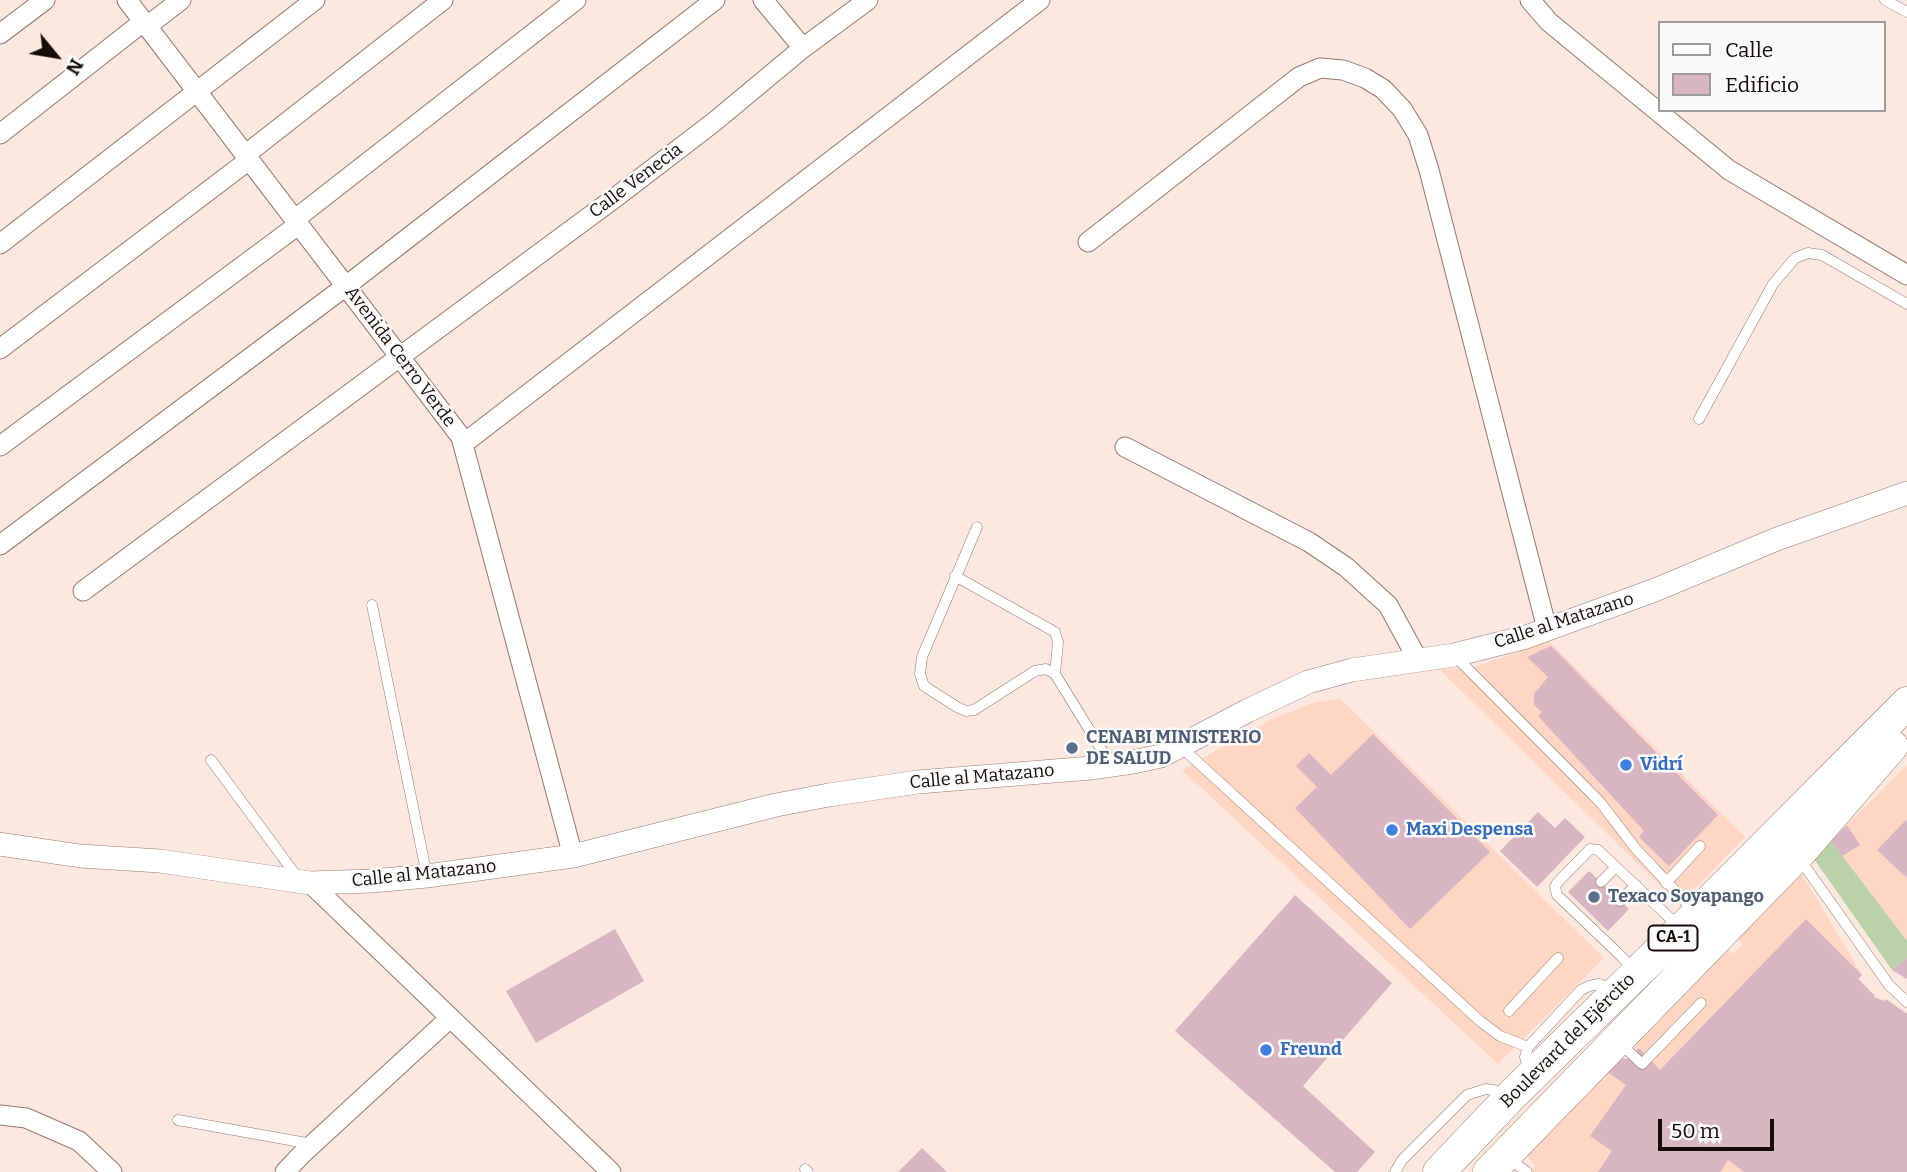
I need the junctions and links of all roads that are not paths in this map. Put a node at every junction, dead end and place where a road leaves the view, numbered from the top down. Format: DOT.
graph roads {
  1 [pos="45,0"];
  2 [pos="127,0"];
  3 [pos="181,0"];
  4 [pos="315,0"];
  5 [pos="443,0"];
  6 [pos="576,0"];
  7 [pos="715,0"];
  8 [pos="763,0"];
  9 [pos="868,0"];
  10 [pos="1040,0"];
  11 [pos="1530,0"];
  12 [pos="1885,0"];
  13 [pos="1907,12"];
  14 [pos="145,24"];
  15 [pos="0,34"];
  16 [pos="803,48"];
  17 [pos="197,92"];
  18 [pos="1658,112"];
  19 [pos="1658,112"];
  20 [pos="0,134"];
  21 [pos="247,158"];
  22 [pos="296,223"];
  23 [pos="1088,242"];
  24 [pos="0,244"];
  25 [pos="1907,275"];
  26 [pos="346,286"];
  27 [pos="1907,304"];
  28 [pos="0,349"];
  29 [pos="400,357"];
  30 [pos="1699,419"];
  31 [pos="463,444"];
  32 [pos="0,446"];
  33 [pos="1125,447"];
  34 [pos="1907,494"];
  35 [pos="977,527"];
  36 [pos="0,545"];
  37 [pos="955,576"];
  38 [pos="83,591"];
  39 [pos="372,605"];
  40 [pos="1547,629"];
  41 [pos="1454,655"];
  42 [pos="1418,660"];
  43 [pos="1055,674"];
  44 [pos="1907,678"];
  45 [pos="1907,703"];
  46 [pos="1907,729"];
  47 [pos="1180,746"];
  48 [pos="1907,755"];
  49 [pos="211,760"];
  50 [pos="1111,765"];
  51 [pos="0,844"];
  52 [pos="1700,846"];
  53 [pos="1800,852"];
  54 [pos="573,856"];
  55 [pos="1616,867"];
  56 [pos="1740,872"];
  57 [pos="427,876"];
  58 [pos="305,882"];
  59 [pos="1601,883"];
  60 [pos="1666,883"];
  61 [pos="1636,885"];
  62 [pos="1620,901"];
  63 [pos="1696,915"];
  64 [pos="1558,958"];
  65 [pos="1624,986"];
  66 [pos="1907,1002"];
  67 [pos="1701,1003"];
  68 [pos="1508,1011"];
  69 [pos="450,1018"];
  70 [pos="1617,1040"];
  71 [pos="1524,1072"];
  72 [pos="0,1115"];
  73 [pos="178,1120"];
  74 [pos="1537,1124"];
  75 [pos="1479,1130"];
  76 [pos="312,1144"];
  77 [pos="1507,1167"];
  78 [pos="112,1172"];
  79 [pos="285,1172"];
  80 [pos="611,1172"];
  81 [pos="1395,1172"];
  82 [pos="1438,1172"];
  1 -- 15 [label="street"];
  2 -- 14 [label="street, Avenida Cerro Verde"];
  3 -- 14 [label="street"];
  4 -- 17 [label="street"];
  5 -- 21 [label="street"];
  6 -- 22 [label="street"];
  7 -- 26 [label="street"];
  8 -- 16 [label="street"];
  9 -- 16 [label="street, Calle Venecia"];
  10 -- 31 [label="street"];
  11 -- 18 [label="street"];
  12 -- 13 [label="lane"];
  14 -- 17 [label="street, Avenida Cerro Verde"];
  14 -- 20 [label="street"];
  16 -- 29 [label="street, Calle Venecia"];
  17 -- 21 [label="street, Avenida Cerro Verde"];
  17 -- 24 [label="street"];
  19 -- 25 [label="street"];
  21 -- 22 [label="street, Avenida Cerro Verde"];
  21 -- 28 [label="street"];
  22 -- 26 [label="street, Avenida Cerro Verde"];
  22 -- 32 [label="street"];
  23 -- 40 [label="street"];
  26 -- 29 [label="street, Avenida Cerro Verde"];
  26 -- 36 [label="street"];
  27 -- 30 [label="lane"];
  29 -- 31 [label="street, Avenida Cerro Verde"];
  29 -- 38 [label="street, Calle Venecia"];
  31 -- 54 [label="street, Avenida Cerro Verde"];
  33 -- 42 [label="street"];
  34 -- 40 [label="street, Calle al Matazano"];
  35 -- 37 [label="lane"];
  37 -- 43 [label="lane"];
  37 -- 43 [label="lane"];
  39 -- 57 [label="lane"];
  40 -- 41 [label="street, Calle al Matazano"];
  41 -- 42 [label="street, Calle al Matazano"];
  41 -- 60 [label="lane"];
  42 -- 47 [label="street, Calle al Matazano"];
  43 -- 50 [label="lane"];
  44 -- 56 [label="highway"];
  45 -- 56 [label="highway, Boulevard del Ejército / CA-1"];
  46 -- 53 [label="highway, Boulevard del Ejército / CA-1"];
  47 -- 50 [label="street, Calle al Matazano"];
  47 -- 71 [label="lane"];
  48 -- 53 [label="highway"];
  49 -- 58 [label="lane"];
  50 -- 54 [label="street, Calle al Matazano"];
  51 -- 58 [label="street, Calle al Matazano"];
  52 -- 60 [label="lane"];
  53 -- 66 [label="lane"];
  53 -- 70 [label="highway, Boulevard del Ejército / CA-1"];
  54 -- 57 [label="street, Calle al Matazano"];
  55 -- 59 [label="lane"];
  55 -- 61 [label="lane"];
  55 -- 65 [label="lane"];
  56 -- 63 [label="highway, Boulevard del Ejército / CA-1"];
  57 -- 58 [label="street, Calle al Matazano"];
  58 -- 69 [label="street, Calle al Matazano"];
  60 -- 63 [label="lane"];
  61 -- 62 [label="lane"];
  61 -- 63 [label="lane"];
  63 -- 65 [label="highway, Boulevard del Ejército / CA-1"];
  64 -- 68 [label="lane"];
  65 -- 71 [label="highway, Boulevard del Ejército / CA-1"];
  67 -- 70 [label="lane"];
  69 -- 76 [label="street"];
  69 -- 80 [label="street, Calle al Matazano"];
  70 -- 74 [label="highway, Boulevard del Ejército / CA-1"];
  71 -- 74 [label="highway"];
  71 -- 75 [label="highway, Boulevard del Ejército / CA-1"];
  71 -- 81 [label="lane"];
  72 -- 78 [label="street"];
  73 -- 76 [label="lane"];
  74 -- 77 [label="highway, Boulevard del Ejército / CA-1"];
  75 -- 77 [label="highway"];
  75 -- 82 [label="highway, Boulevard del Ejército / CA-1"];
  76 -- 79 [label="street"];
}
